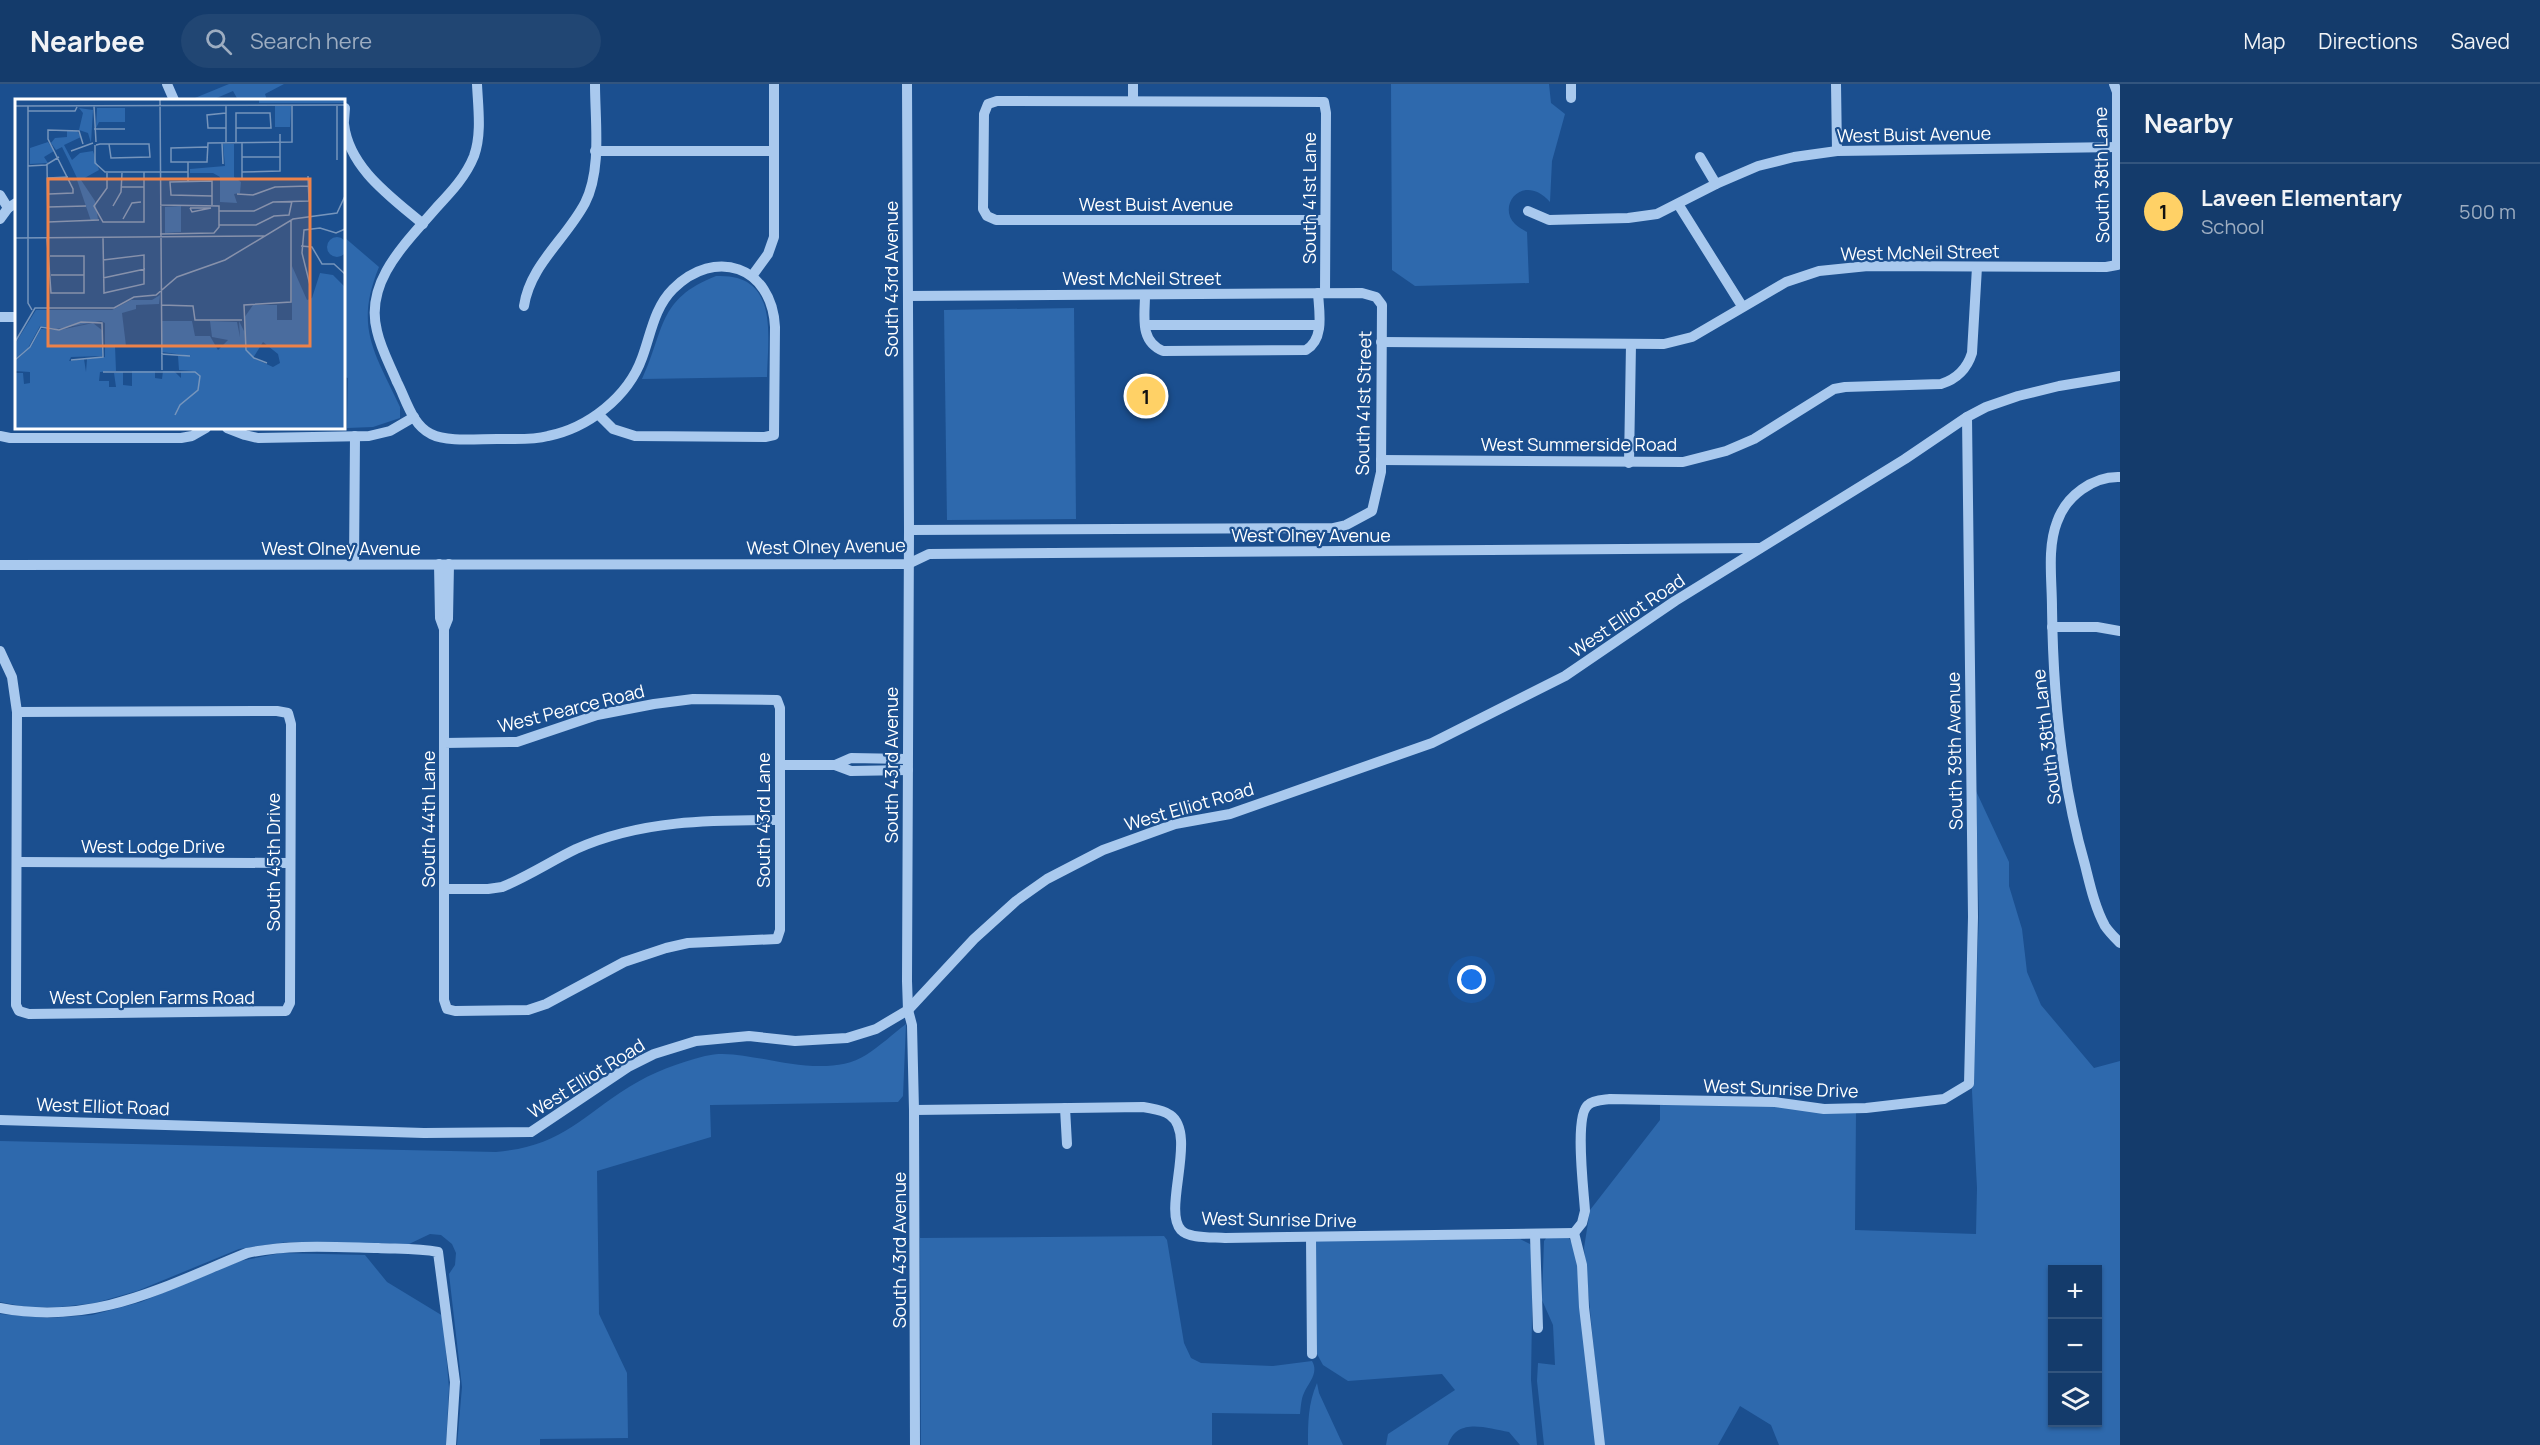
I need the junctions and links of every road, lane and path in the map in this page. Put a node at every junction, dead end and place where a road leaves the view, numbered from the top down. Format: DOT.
graph roads {
  1 [pos="167,84"];
  2 [pos="477,84"];
  3 [pos="595,84"];
  4 [pos="774,84"];
  5 [pos="907,84"];
  6 [pos="1133,84"];
  7 [pos="1571,84"];
  8 [pos="1836,84"];
  9 [pos="2114,84"];
  10 [pos="1571,98"];
  11 [pos="174,99"];
  12 [pos="1133,101"];
  13 [pos="345,139"];
  14 [pos="2118,147"];
  15 [pos="595,151"];
  16 [pos="774,151"];
  17 [pos="1837,151"];
  18 [pos="1700,157"];
  19 [pos="1716,184"];
  20 [pos="0,195"];
  21 [pos="1678,204"];
  22 [pos="12,205"];
  23 [pos="1528,211"];
  24 [pos="0,219"];
  25 [pos="1325,220"];
  26 [pos="423,224"];
  27 [pos="2117,265"];
  28 [pos="1977,267"];
  29 [pos="752,276"];
  30 [pos="1321,293"];
  31 [pos="1145,294"];
  32 [pos="908,296"];
  33 [pos="1376,297"];
  34 [pos="524,306"];
  35 [pos="1742,306"];
  36 [pos="1145,325"];
  37 [pos="1319,325"];
  38 [pos="1381,342"];
  39 [pos="1631,344"];
  40 [pos="2120,376"];
  41 [pos="598,414"];
  42 [pos="414,417"];
  43 [pos="1967,417"];
  44 [pos="204,429"];
  45 [pos="230,429"];
  46 [pos="0,436"];
  47 [pos="355,436"];
  48 [pos="1381,460"];
  49 [pos="1629,463"];
  50 [pos="2120,477"];
  51 [pos="909,530"];
  52 [pos="1760,548"];
  53 [pos="354,564"];
  54 [pos="444,564"];
  55 [pos="908,564"];
  56 [pos="0,565"];
  57 [pos="2052,627"];
  58 [pos="2120,631"];
  59 [pos="0,651"];
  60 [pos="777,700"];
  61 [pos="17,712"];
  62 [pos="444,744"];
  63 [pos="868,759"];
  64 [pos="780,765"];
  65 [pos="835,765"];
  66 [pos="907,765"];
  67 [pos="868,771"];
  68 [pos="780,820"];
  69 [pos="17,862"];
  70 [pos="289,862"];
  71 [pos="444,890"];
  72 [pos="2120,943"];
  73 [pos="447,1009"];
  74 [pos="908,1010"];
  75 [pos="286,1011"];
  76 [pos="1969,1084"];
  77 [pos="1065,1108"];
  78 [pos="914,1110"];
  79 [pos="0,1120"];
  80 [pos="1066,1144"];
  81 [pos="1574,1233"];
  82 [pos="1535,1235"];
  83 [pos="1311,1238"];
  84 [pos="0,1308"];
  85 [pos="1538,1328"];
  86 [pos="1312,1354"];
  87 [pos="452,1445"];
  88 [pos="915,1445"];
  89 [pos="1600,1445"];
  1 -- 11 [label="street"];
  2 -- 26 [label="street"];
  3 -- 15 [label="street"];
  4 -- 16 [label="street"];
  5 -- 32 [label="street, South 43rd Avenue"];
  6 -- 12 [label="street"];
  7 -- 10 [label="street"];
  8 -- 17 [label="street"];
  9 -- 14 [label="street, South 38th Lane"];
  12 -- 25 [label="street, South 41st Lane"];
  12 -- 25 [label="street, West Buist Avenue"];
  13 -- 26 [label="street"];
  14 -- 17 [label="street, West Buist Avenue"];
  14 -- 27 [label="street, South 38th Lane"];
  15 -- 16 [label="street"];
  15 -- 34 [label="street"];
  16 -- 29 [label="street"];
  17 -- 19 [label="street, West Buist Avenue"];
  18 -- 19 [label="street"];
  19 -- 21 [label="street, West Buist Avenue"];
  20 -- 22 [label="street"];
  21 -- 23 [label="street, West Buist Avenue"];
  21 -- 35 [label="street"];
  22 -- 24 [label="street"];
  25 -- 30 [label="street, South 41st Lane"];
  26 -- 42 [label="street"];
  27 -- 28 [label="street, West McNeil Street"];
  28 -- 35 [label="street, West McNeil Street"];
  28 -- 49 [label="street, West Summerside Road"];
  29 -- 41 [label="street"];
  29 -- 41 [label="street"];
  30 -- 31 [label="street, West McNeil Street"];
  30 -- 33 [label="street, West McNeil Street"];
  30 -- 37 [label="street, South 41st Lane"];
  31 -- 32 [label="street, West McNeil Street"];
  31 -- 36 [label="street"];
  32 -- 51 [label="street, South 43rd Avenue"];
  33 -- 38 [label="street, South 41st Street"];
  35 -- 39 [label="street, West McNeil Street"];
  36 -- 37 [label="street"];
  36 -- 37 [label="street"];
  38 -- 39 [label="street, West McNeil Street"];
  38 -- 48 [label="street, South 41st Street"];
  39 -- 49 [label="street"];
  40 -- 43 [label="street, West Elliot Road"];
  41 -- 42 [label="street"];
  42 -- 47 [label="street"];
  43 -- 52 [label="street, West Elliot Road"];
  43 -- 76 [label="street, South 39th Avenue"];
  44 -- 46 [label="street"];
  45 -- 47 [label="street"];
  47 -- 53 [label="street"];
  48 -- 49 [label="street, West Summerside Road"];
  48 -- 51 [label="street, South 41st Street"];
  50 -- 57 [label="street, South 38th Lane"];
  51 -- 55 [label="street, South 43rd Avenue"];
  52 -- 55 [label="street, West Olney Avenue"];
  52 -- 74 [label="street, West Elliot Road"];
  53 -- 54 [label="street, West Olney Avenue"];
  53 -- 56 [label="street, West Olney Avenue"];
  54 -- 55 [label="street, West Olney Avenue"];
  54 -- 62 [label="street, South 44th Lane"];
  55 -- 66 [label="street, South 43rd Avenue"];
  57 -- 58 [label="street"];
  57 -- 72 [label="street, South 38th Lane"];
  59 -- 61 [label="street"];
  60 -- 62 [label="street, West Pearce Road"];
  60 -- 64 [label="street, South 43rd Lane"];
  61 -- 69 [label="street"];
  61 -- 70 [label="street, South 45th Drive"];
  62 -- 71 [label="street, South 44th Lane"];
  63 -- 65 [label="street"];
  63 -- 66 [label="street"];
  63 -- 67 [label="street"];
  64 -- 65 [label="street"];
  64 -- 68 [label="street, South 43rd Lane"];
  65 -- 67 [label="street"];
  66 -- 67 [label="street"];
  66 -- 74 [label="street, South 43rd Avenue"];
  68 -- 71 [label="street"];
  68 -- 73 [label="street, South 43rd Lane"];
  69 -- 70 [label="street, West Lodge Drive"];
  69 -- 75 [label="street, West Coplen Farms Road"];
  70 -- 75 [label="street, South 45th Drive"];
  71 -- 73 [label="street, South 44th Lane"];
  74 -- 78 [label="street, South 43rd Avenue"];
  74 -- 79 [label="street, West Elliot Road"];
  76 -- 81 [label="street, West Sunrise Drive"];
  77 -- 78 [label="street, West Sunrise Drive"];
  77 -- 80 [label="street"];
  77 -- 83 [label="street, West Sunrise Drive"];
  78 -- 88 [label="street, South 43rd Avenue"];
  81 -- 82 [label="street, West Sunrise Drive"];
  81 -- 89 [label="street"];
  82 -- 83 [label="street, West Sunrise Drive"];
  82 -- 85 [label="street"];
  83 -- 86 [label="street"];
  84 -- 87 [label="street"];
}
